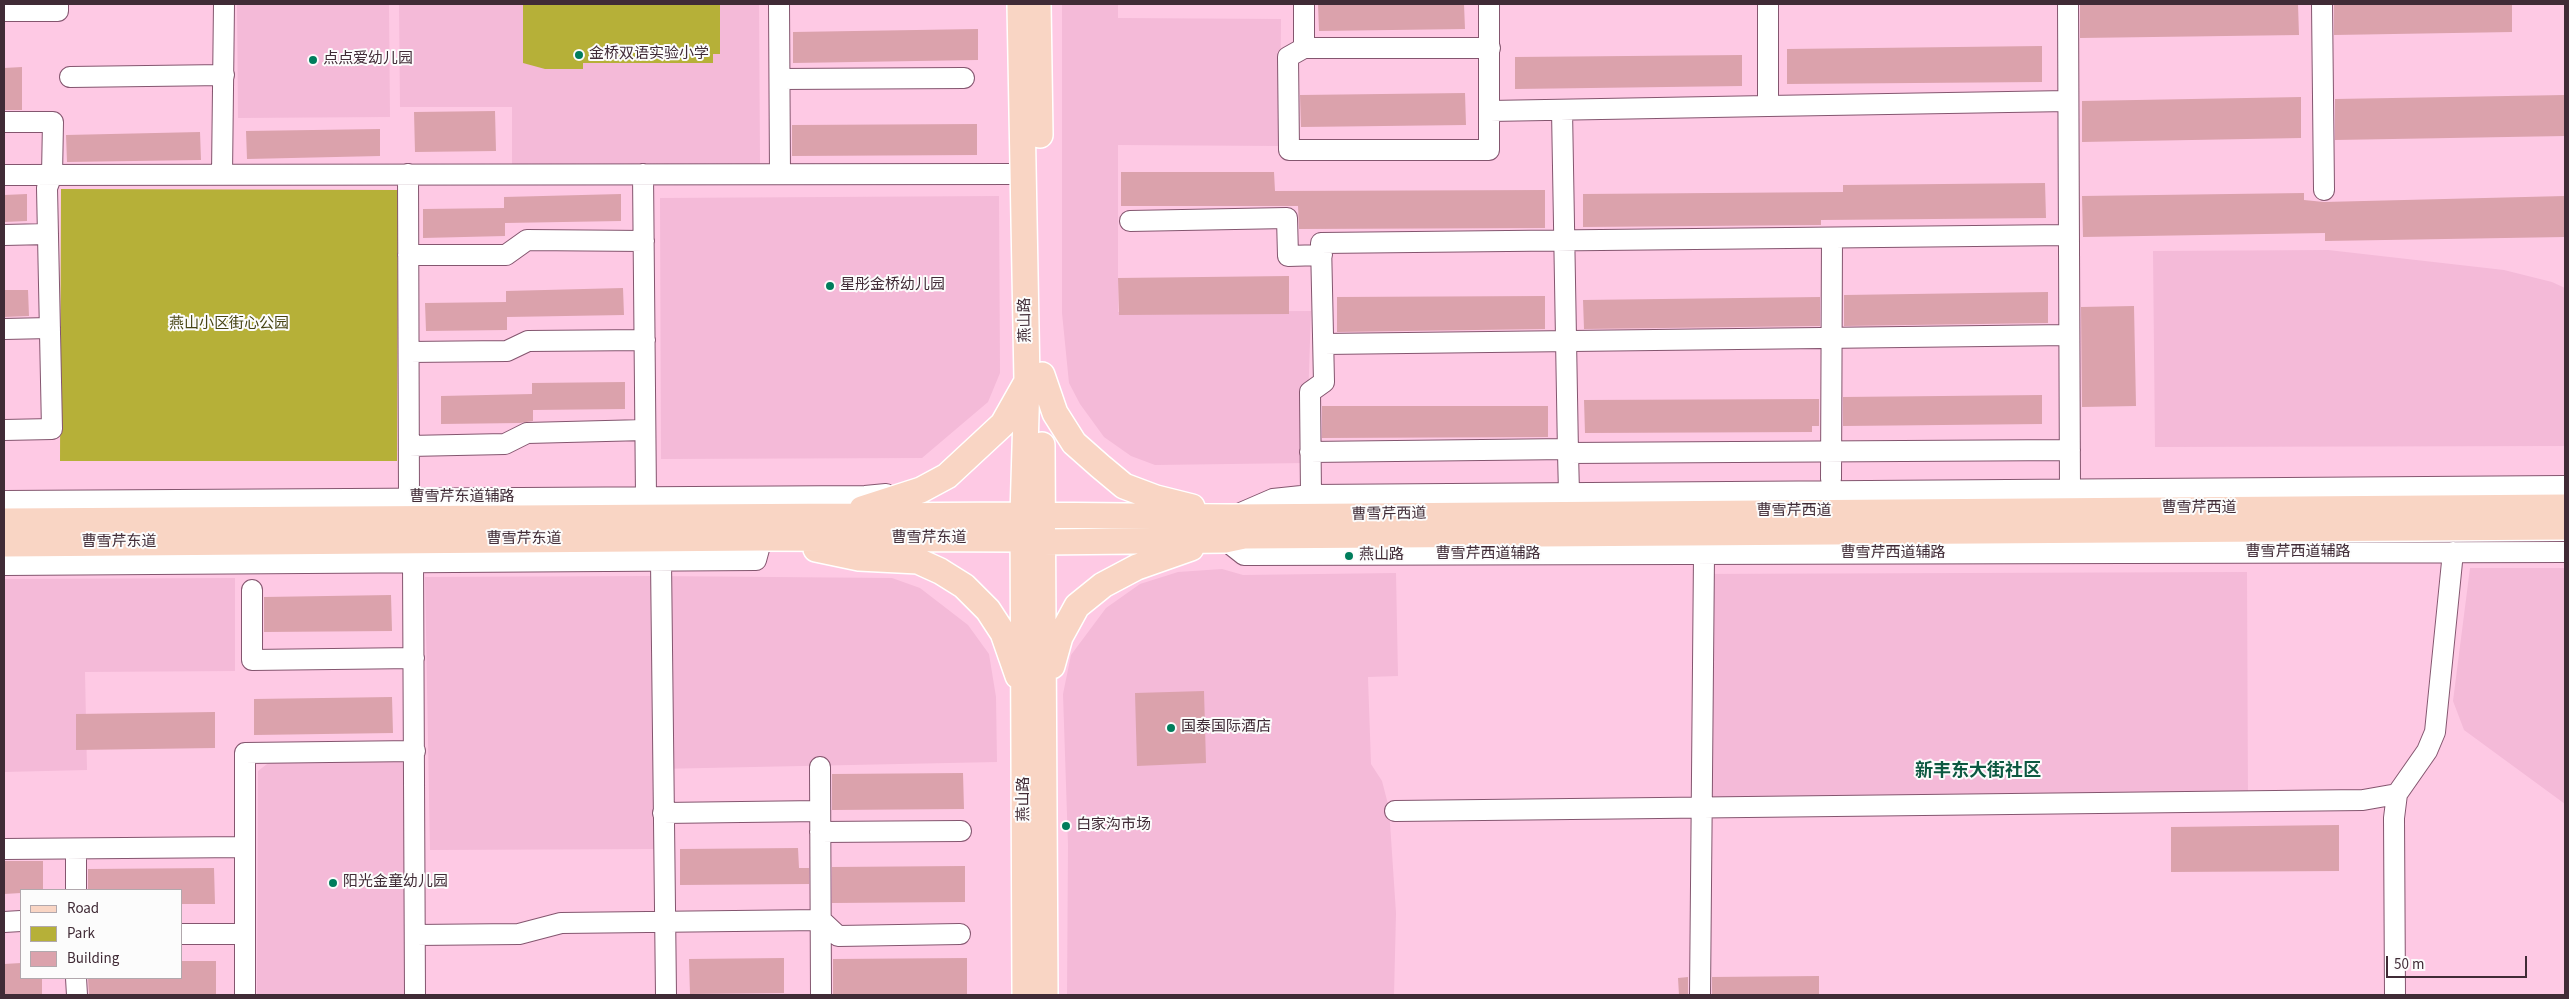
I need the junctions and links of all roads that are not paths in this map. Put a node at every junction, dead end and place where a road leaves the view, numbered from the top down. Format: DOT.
graph roads {
  1 [pos="58,4"];
  2 [pos="224,4"];
  3 [pos="779,4"];
  4 [pos="1020,4"];
  5 [pos="1038,4"];
  6 [pos="1304,4"];
  7 [pos="1490,4"];
  8 [pos="1768,4"];
  9 [pos="2068,4"];
  10 [pos="2322,4"];
  11 [pos="4,11"];
  12 [pos="1304,48"];
  13 [pos="1490,48"];
  14 [pos="224,75"];
  15 [pos="70,77"];
  16 [pos="964,78"];
  17 [pos="780,79"];
  18 [pos="2068,101"];
  19 [pos="1768,106"];
  20 [pos="1562,110"];
  21 [pos="1490,111"];
  22 [pos="4,122"];
  23 [pos="222,174"];
  24 [pos="408,174"];
  25 [pos="643,174"];
  26 [pos="780,174"];
  27 [pos="1023,174"];
  28 [pos="4,175"];
  29 [pos="52,175"];
  30 [pos="2324,190"];
  31 [pos="1130,221"];
  32 [pos="48,234"];
  33 [pos="4,235"];
  34 [pos="2068,235"];
  35 [pos="1832,238"];
  36 [pos="644,241"];
  37 [pos="1564,241"];
  38 [pos="408,255"];
  39 [pos="1322,255"];
  40 [pos="50,328"];
  41 [pos="4,329"];
  42 [pos="2069,335"];
  43 [pos="1832,338"];
  44 [pos="645,340"];
  45 [pos="1566,341"];
  46 [pos="1324,344"];
  47 [pos="408,352"];
  48 [pos="1035,378"];
  49 [pos="4,430"];
  50 [pos="645,430"];
  51 [pos="409,446"];
  52 [pos="2070,450"];
  53 [pos="1568,451"];
  54 [pos="1310,452"];
  55 [pos="1832,452"];
  56 [pos="1831,479"];
  57 [pos="2565,486"];
  58 [pos="920,490"];
  59 [pos="2070,491"];
  60 [pos="1311,495"];
  61 [pos="646,497"];
  62 [pos="409,499"];
  63 [pos="4,502"];
  64 [pos="1572,503"];
  65 [pos="2565,507"];
  66 [pos="1033,515"];
  67 [pos="839,517"];
  68 [pos="4,521"];
  69 [pos="2565,527"];
  70 [pos="1228,528"];
  71 [pos="1692,533"];
  72 [pos="1033,540"];
  73 [pos="4,544"];
  74 [pos="759,549"];
  75 [pos="2453,552"];
  76 [pos="2565,552"];
  77 [pos="1704,555"];
  78 [pos="661,561"];
  79 [pos="413,562"];
  80 [pos="4,565"];
  81 [pos="252,590"];
  82 [pos="414,658"];
  83 [pos="1035,699"];
  84 [pos="415,751"];
  85 [pos="820,767"];
  86 [pos="2397,794"];
  87 [pos="1702,808"];
  88 [pos="820,811"];
  89 [pos="1395,811"];
  90 [pos="664,813"];
  91 [pos="820,832"];
  92 [pos="961,832"];
  93 [pos="245,847"];
  94 [pos="76,848"];
  95 [pos="4,849"];
  96 [pos="76,889"];
  97 [pos="821,920"];
  98 [pos="20,921"];
  99 [pos="665,921"];
  100 [pos="4,922"];
  101 [pos="182,934"];
  102 [pos="245,934"];
  103 [pos="960,934"];
  104 [pos="415,935"];
  105 [pos="76,979"];
  106 [pos="76,995"];
  107 [pos="245,995"];
  108 [pos="416,995"];
  109 [pos="666,995"];
  110 [pos="821,995"];
  111 [pos="1025,995"];
  112 [pos="1045,995"];
  113 [pos="1700,995"];
  114 [pos="2395,995"];
  1 -- 11 [label="street"];
  2 -- 14 [label="street"];
  3 -- 17 [label="street"];
  4 -- 27 [label="main road, 燕山路"];
  5 -- 48 [label="main road, 燕山路"];
  6 -- 12 [label="street"];
  7 -- 13 [label="street"];
  8 -- 19 [label="street"];
  9 -- 18 [label="street"];
  10 -- 30 [label="street"];
  12 -- 13 [label="street"];
  12 -- 21 [label="street"];
  13 -- 21 [label="street"];
  14 -- 15 [label="street"];
  14 -- 23 [label="street"];
  16 -- 17 [label="street"];
  17 -- 26 [label="street"];
  18 -- 19 [label="street"];
  18 -- 34 [label="street"];
  19 -- 20 [label="street"];
  20 -- 21 [label="street"];
  20 -- 37 [label="street"];
  22 -- 29 [label="street"];
  23 -- 24 [label="street"];
  23 -- 29 [label="street"];
  24 -- 25 [label="street"];
  24 -- 38 [label="street"];
  25 -- 26 [label="street"];
  25 -- 36 [label="street"];
  26 -- 27 [label="street"];
  27 -- 48 [label="main road, 燕山路"];
  28 -- 29 [label="street"];
  29 -- 32 [label="street"];
  31 -- 39 [label="street"];
  32 -- 33 [label="street"];
  32 -- 40 [label="street"];
  34 -- 35 [label="street"];
  34 -- 42 [label="street"];
  35 -- 37 [label="street"];
  35 -- 43 [label="street"];
  36 -- 38 [label="street"];
  36 -- 44 [label="street"];
  37 -- 39 [label="street"];
  37 -- 45 [label="street"];
  38 -- 47 [label="street"];
  39 -- 46 [label="street"];
  40 -- 41 [label="street"];
  40 -- 49 [label="street"];
  42 -- 43 [label="street"];
  42 -- 52 [label="street"];
  43 -- 45 [label="street"];
  43 -- 55 [label="street"];
  44 -- 47 [label="street"];
  44 -- 50 [label="street"];
  45 -- 46 [label="street"];
  45 -- 53 [label="street"];
  46 -- 54 [label="street"];
  47 -- 51 [label="street"];
  48 -- 58 [label="main road"];
  48 -- 66 [label="main road, 燕山路"];
  48 -- 70 [label="main road"];
  50 -- 51 [label="street"];
  50 -- 61 [label="street"];
  51 -- 62 [label="street"];
  52 -- 55 [label="street"];
  52 -- 59 [label="street"];
  53 -- 54 [label="street"];
  53 -- 55 [label="street"];
  53 -- 64 [label="street"];
  54 -- 60 [label="street"];
  55 -- 56 [label="street"];
  57 -- 59 [label="street"];
  58 -- 61 [label="street, 曹雪芹东道辅路"];
  58 -- 67 [label="main road"];
  59 -- 64 [label="street"];
  60 -- 64 [label="street"];
  60 -- 70 [label="street"];
  61 -- 62 [label="street, 曹雪芹东道辅路"];
  62 -- 63 [label="street, 曹雪芹东道辅路"];
  64 -- 65 [label="main road, 曹雪芹西道"];
  64 -- 70 [label="main road, 曹雪芹西道"];
  66 -- 67 [label="main road, 曹雪芹东道"];
  66 -- 70 [label="main road, 曹雪芹西道"];
  66 -- 72 [label="main road, 燕山路"];
  67 -- 68 [label="main road, 曹雪芹东道"];
  69 -- 71 [label="main road, 曹雪芹西道"];
  70 -- 71 [label="main road, 曹雪芹西道"];
  70 -- 72 [label="main road, 曹雪芹西道"];
  70 -- 77 [label="street, 曹雪芹西道辅路"];
  70 -- 83 [label="main road"];
  71 -- 77 [label="street"];
  72 -- 74 [label="main road, 曹雪芹东道"];
  72 -- 83 [label="main road, 燕山路"];
  73 -- 74 [label="main road, 曹雪芹东道"];
  74 -- 78 [label="street"];
  74 -- 83 [label="main road"];
  75 -- 76 [label="street, 曹雪芹西道辅路"];
  75 -- 77 [label="street, 曹雪芹西道辅路"];
  75 -- 86 [label="street"];
  77 -- 87 [label="street"];
  78 -- 79 [label="street"];
  78 -- 90 [label="street"];
  79 -- 80 [label="street"];
  79 -- 82 [label="street"];
  81 -- 82 [label="street"];
  82 -- 84 [label="street"];
  83 -- 111 [label="main road, 燕山路"];
  83 -- 112 [label="main road, 燕山路"];
  84 -- 93 [label="street"];
  84 -- 104 [label="street"];
  85 -- 88 [label="street"];
  86 -- 87 [label="street"];
  86 -- 114 [label="street"];
  87 -- 89 [label="street"];
  87 -- 113 [label="street"];
  88 -- 90 [label="street"];
  88 -- 91 [label="street"];
  90 -- 99 [label="street"];
  91 -- 92 [label="street"];
  91 -- 97 [label="street"];
  93 -- 94 [label="street"];
  93 -- 102 [label="street"];
  94 -- 95 [label="street"];
  94 -- 96 [label="street"];
  97 -- 99 [label="street"];
  97 -- 103 [label="street"];
  97 -- 110 [label="street"];
  98 -- 100 [label="street"];
  99 -- 104 [label="street"];
  99 -- 109 [label="street"];
  101 -- 102 [label="street"];
  102 -- 107 [label="street"];
  104 -- 108 [label="street"];
  105 -- 106 [label="street"];
}
